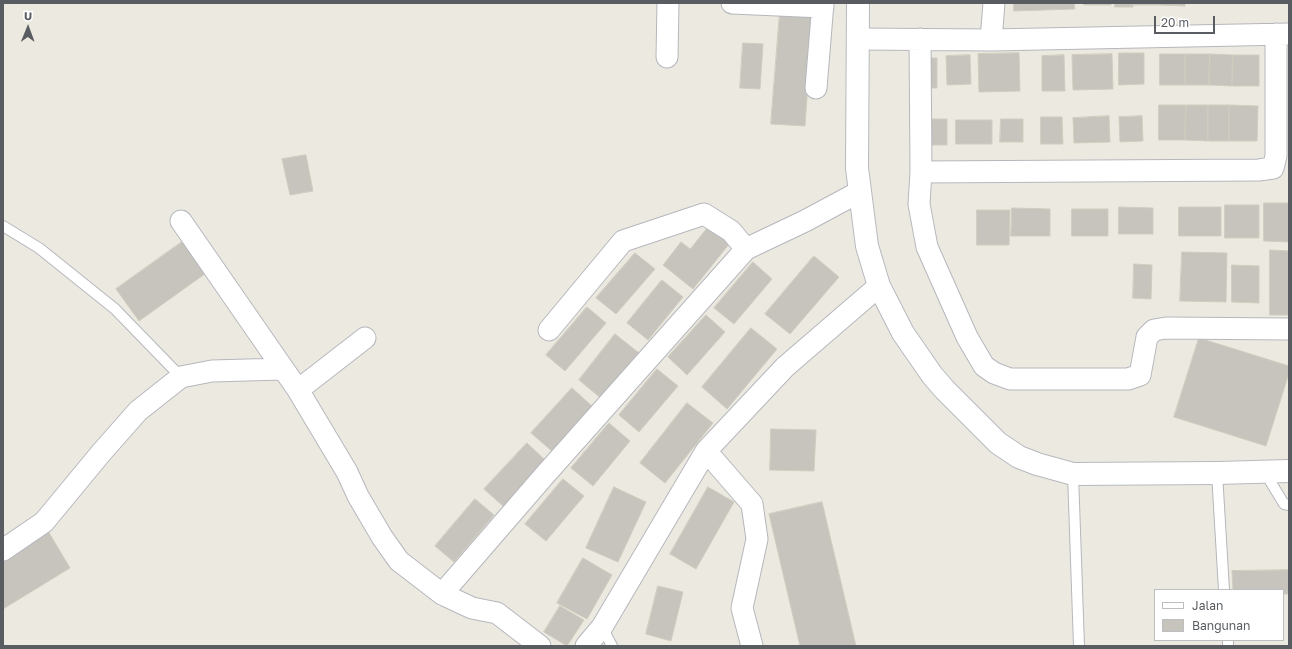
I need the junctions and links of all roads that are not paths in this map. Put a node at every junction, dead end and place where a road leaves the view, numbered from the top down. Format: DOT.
graph roads {
  1 [pos="668,3"];
  2 [pos="732,3"];
  3 [pos="858,3"];
  4 [pos="994,3"];
  5 [pos="823,5"];
  6 [pos="1283,34"];
  7 [pos="858,39"];
  8 [pos="920,39"];
  9 [pos="991,40"];
  10 [pos="667,57"];
  11 [pos="816,88"];
  12 [pos="921,172"];
  13 [pos="859,192"];
  14 [pos="181,221"];
  15 [pos="3,226"];
  16 [pos="746,249"];
  17 [pos="879,286"];
  18 [pos="1289,329"];
  19 [pos="549,330"];
  20 [pos="365,338"];
  21 [pos="283,369"];
  22 [pos="181,377"];
  23 [pos="298,390"];
  24 [pos="706,451"];
  25 [pos="1264,471"];
  26 [pos="1289,471"];
  27 [pos="1217,473"];
  28 [pos="1073,474"];
  29 [pos="1289,505"];
  30 [pos="3,550"];
  31 [pos="1224,589"];
  32 [pos="442,594"];
  33 [pos="602,628"];
  34 [pos="540,646"];
  35 [pos="586,646"];
  36 [pos="612,646"];
  37 [pos="752,646"];
  38 [pos="1079,646"];
  1 -- 10 [label="street"];
  2 -- 5 [label="street"];
  3 -- 7 [label="street"];
  4 -- 9 [label="street"];
  5 -- 11 [label="street"];
  6 -- 9 [label="street"];
  6 -- 12 [label="street"];
  7 -- 8 [label="street"];
  7 -- 13 [label="street"];
  8 -- 9 [label="street"];
  8 -- 12 [label="street"];
  12 -- 18 [label="street"];
  13 -- 16 [label="street"];
  13 -- 17 [label="street"];
  14 -- 21 [label="street"];
  15 -- 22 [label="lane"];
  16 -- 19 [label="street"];
  16 -- 32 [label="street"];
  17 -- 24 [label="street"];
  17 -- 28 [label="street"];
  20 -- 23 [label="street"];
  21 -- 22 [label="street"];
  21 -- 23 [label="street"];
  22 -- 30 [label="street"];
  23 -- 32 [label="street"];
  24 -- 33 [label="street"];
  24 -- 37 [label="street"];
  25 -- 26 [label="street"];
  25 -- 27 [label="street"];
  25 -- 29 [label="lane"];
  27 -- 28 [label="street"];
  27 -- 31 [label="lane"];
  28 -- 38 [label="lane"];
  32 -- 34 [label="street"];
  33 -- 35 [label="street"];
  33 -- 36 [label="lane"];
}
